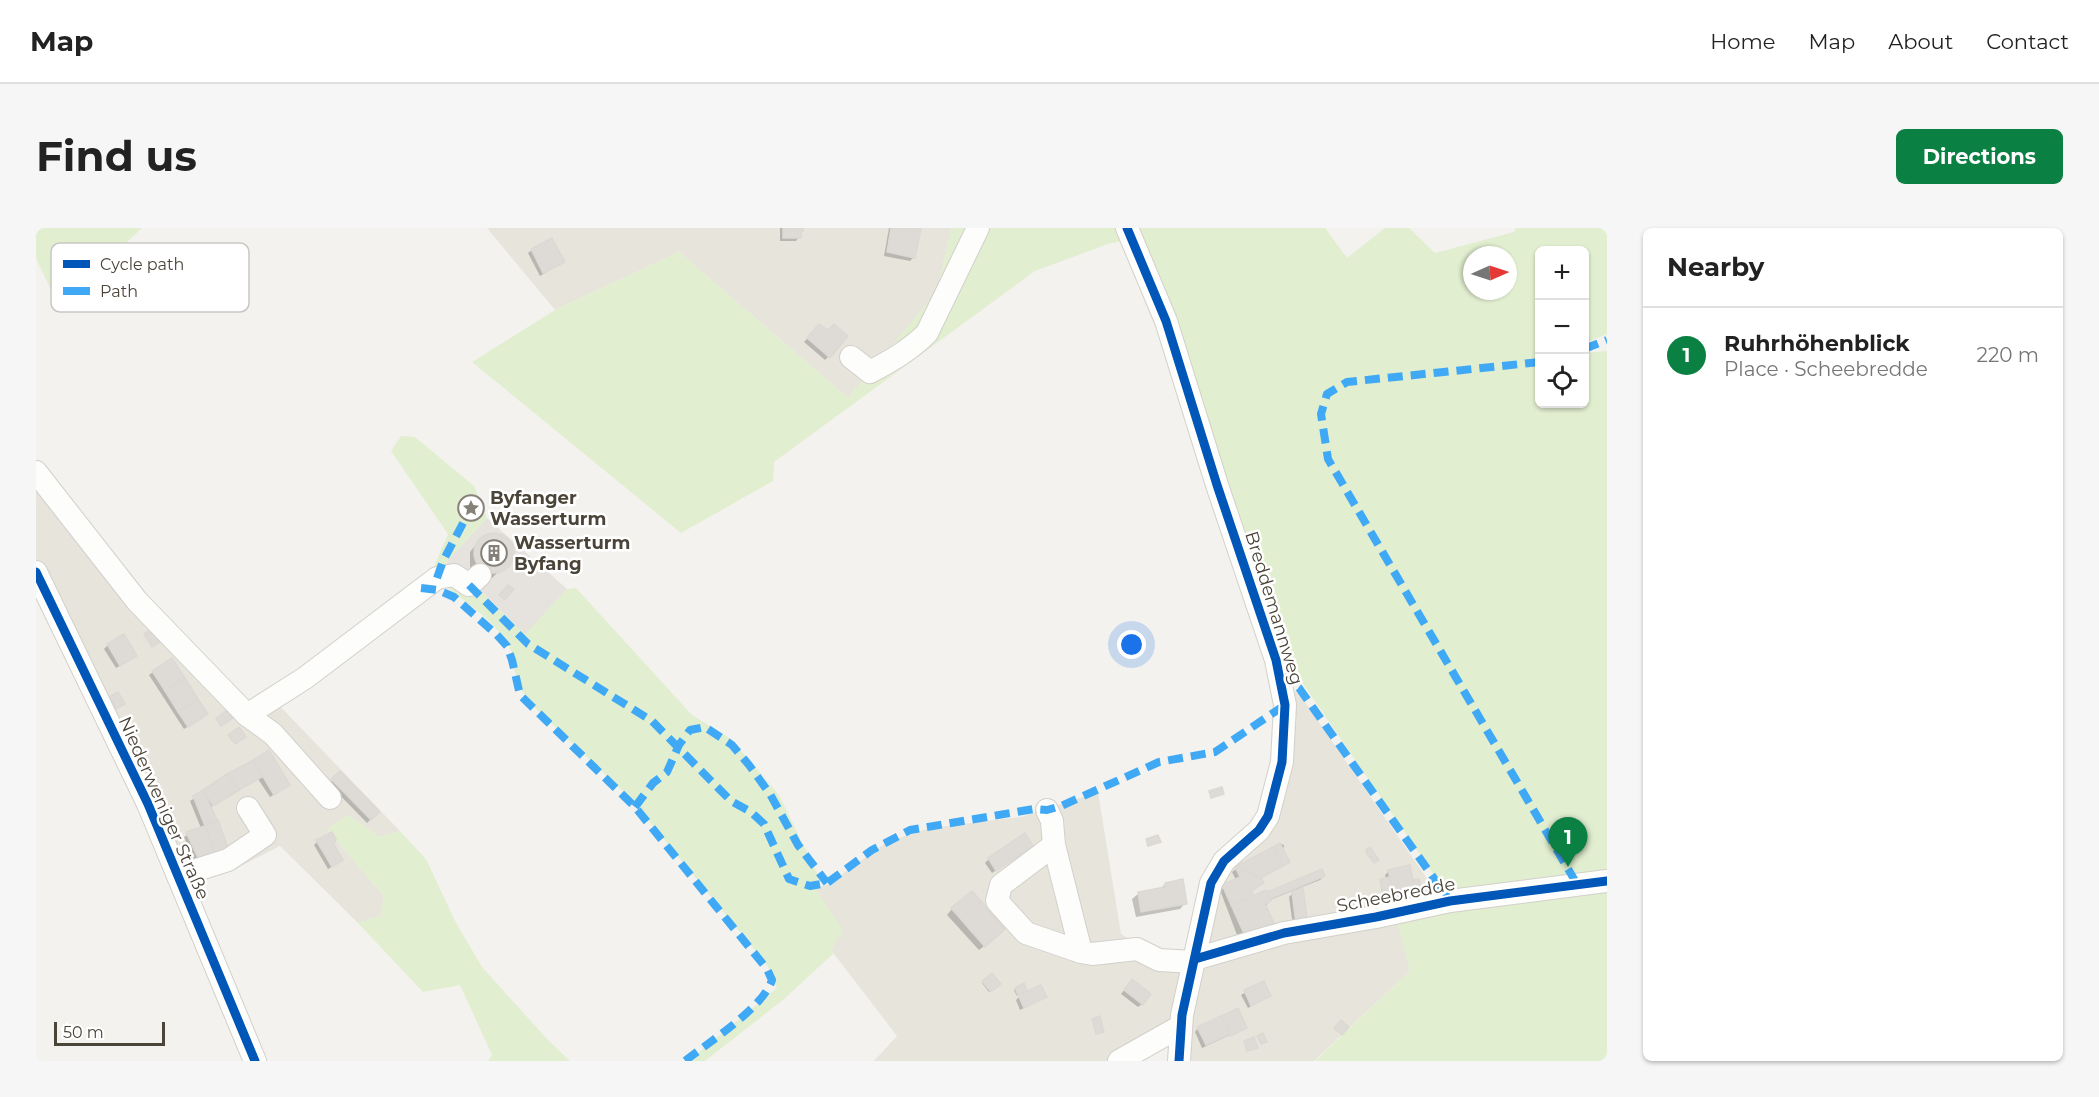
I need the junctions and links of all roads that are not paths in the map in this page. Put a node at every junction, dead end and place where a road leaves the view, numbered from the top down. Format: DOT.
graph roads {
  1 [pos="978,228"];
  2 [pos="1127,228"];
  3 [pos="850,357"];
  4 [pos="36,472"];
  5 [pos="467,571"];
  6 [pos="36,572"];
  7 [pos="248,715"];
  8 [pos="330,798"];
  9 [pos="248,808"];
  10 [pos="1047,810"];
  11 [pos="1054,845"];
  12 [pos="178,876"];
  13 [pos="1607,881"];
  14 [pos="1080,952"];
  15 [pos="1194,961"];
  16 [pos="1180,1026"];
  17 [pos="255,1061"];
  18 [pos="1119,1061"];
  19 [pos="1179,1061"];
  1 -- 3 [label="street"];
  2 -- 15 [label="street, Breddemannweg"];
  4 -- 7 [label="street"];
  5 -- 7 [label="street"];
  6 -- 12 [label="street, Niederweniger Straße"];
  7 -- 8 [label="street"];
  9 -- 12 [label="street"];
  10 -- 11 [label="street"];
  11 -- 14 [label="street"];
  11 -- 14 [label="street, Scheebredde"];
  12 -- 17 [label="street, Niederweniger Straße"];
  13 -- 15 [label="street, Scheebredde"];
  14 -- 15 [label="street, Scheebredde"];
  15 -- 16 [label="street, Breddemannweg"];
  16 -- 18 [label="street"];
  16 -- 19 [label="street, Breddemannweg"];
}
